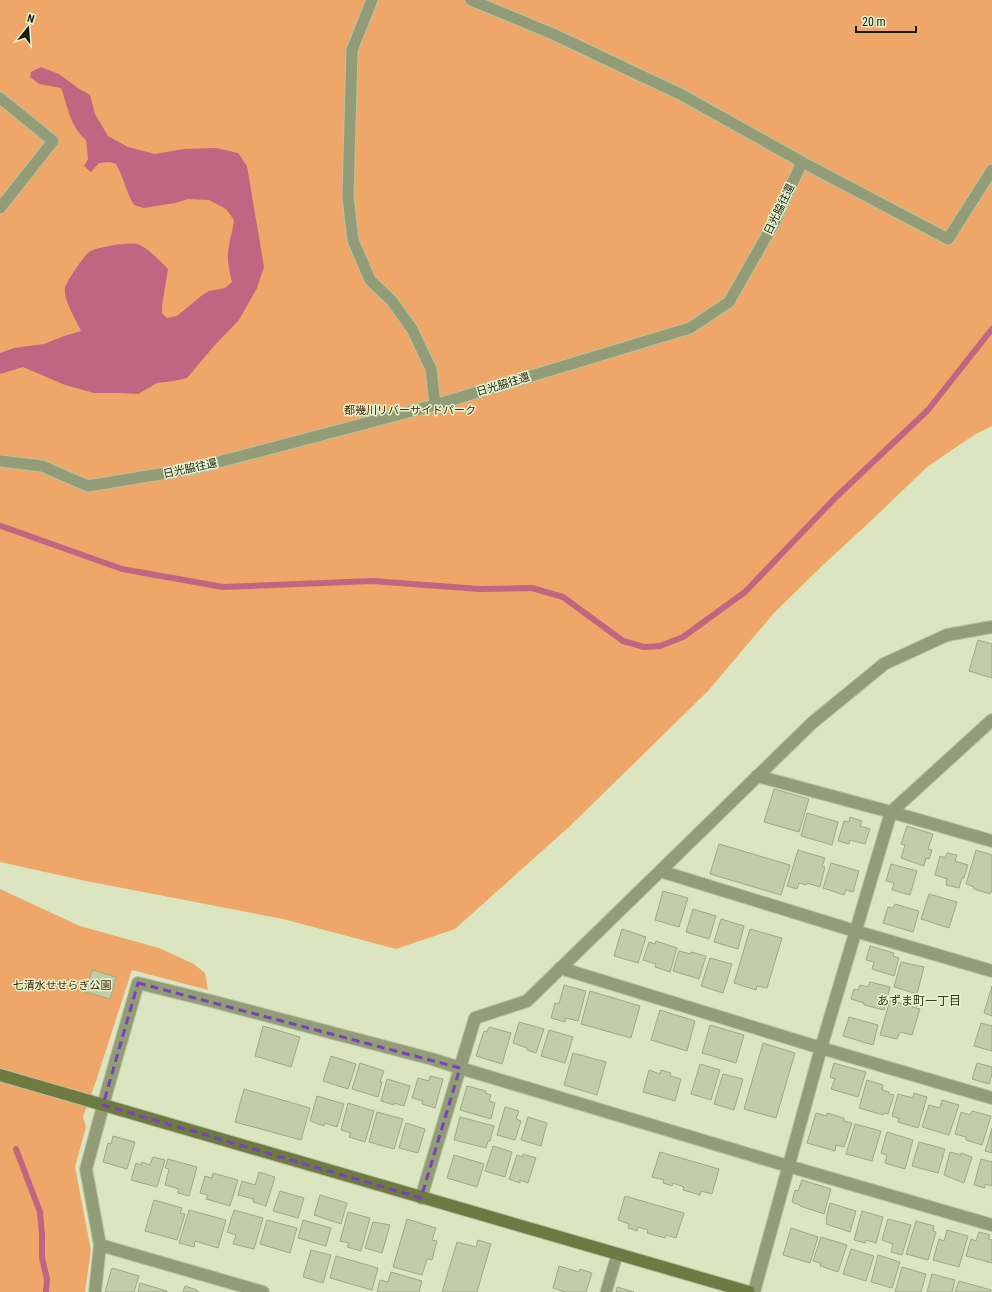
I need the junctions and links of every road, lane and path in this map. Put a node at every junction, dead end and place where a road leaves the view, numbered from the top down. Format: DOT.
graph roads {
  1 [pos="372,0"];
  2 [pos="471,0"];
  3 [pos="0,98"];
  4 [pos="802,162"];
  5 [pos="992,170"];
  6 [pos="0,208"];
  7 [pos="435,405"];
  8 [pos="0,461"];
  9 [pos="992,627"];
  10 [pos="992,720"];
  11 [pos="757,776"];
  12 [pos="891,812"];
  13 [pos="992,841"];
  14 [pos="660,871"];
  15 [pos="855,931"];
  16 [pos="560,968"];
  17 [pos="992,972"];
  18 [pos="821,1048"];
  19 [pos="460,1068"];
  20 [pos="0,1075"];
  21 [pos="992,1098"];
  22 [pos="103,1105"];
  23 [pos="788,1166"];
  24 [pos="421,1198"];
  25 [pos="992,1225"];
  26 [pos="100,1245"];
  27 [pos="617,1255"];
  28 [pos="94,1292"];
  29 [pos="263,1292"];
  30 [pos="606,1292"];
  31 [pos="749,1292"];
  32 [pos="754,1292"];
  1 -- 7 [label="lane"];
  2 -- 4 [label="lane"];
  3 -- 6 [label="lane"];
  4 -- 5 [label="lane"];
  4 -- 7 [label="lane, 日光脇往還"];
  7 -- 8 [label="lane, 日光脇往還"];
  9 -- 11 [label="street"];
  10 -- 12 [label="street"];
  11 -- 12 [label="street"];
  11 -- 14 [label="street"];
  12 -- 13 [label="street"];
  12 -- 15 [label="street"];
  14 -- 15 [label="street"];
  14 -- 16 [label="street"];
  15 -- 17 [label="street"];
  15 -- 18 [label="street"];
  16 -- 18 [label="street"];
  16 -- 19 [label="street"];
  18 -- 21 [label="street"];
  18 -- 23 [label="street"];
  19 -- 22 [label="street"];
  19 -- 23 [label="street"];
  19 -- 24 [label="street"];
  20 -- 22 [label="street"];
  22 -- 24 [label="street"];
  22 -- 26 [label="street"];
  23 -- 25 [label="street"];
  23 -- 32 [label="street"];
  24 -- 27 [label="street"];
  26 -- 28 [label="street"];
  26 -- 29 [label="street"];
  27 -- 30 [label="lane"];
  27 -- 31 [label="street"];
}
